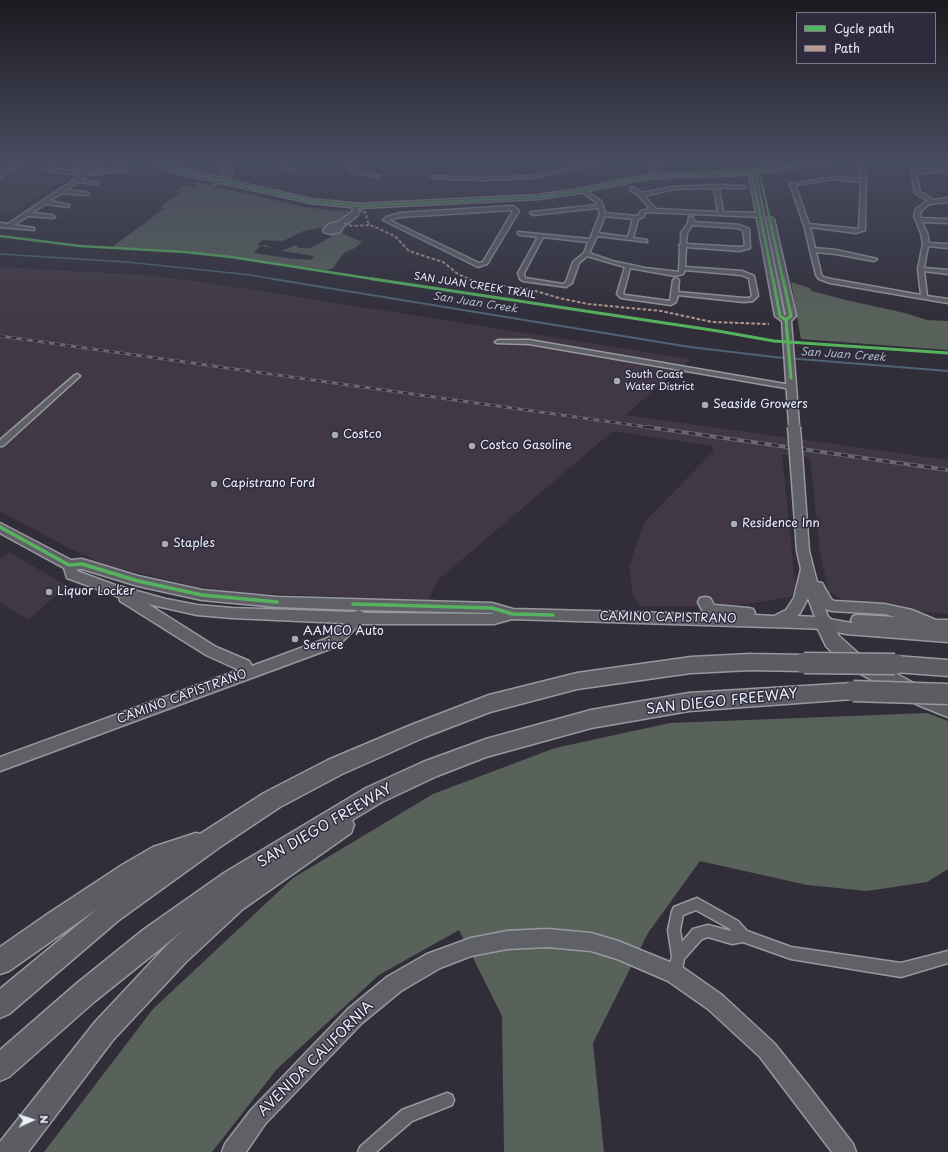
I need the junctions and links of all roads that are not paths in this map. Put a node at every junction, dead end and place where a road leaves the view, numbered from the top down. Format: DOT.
graph roads {
  1 [pos="603,214"];
  2 [pos="27,215"];
  3 [pos="34,215"];
  4 [pos="353,215"];
  5 [pos="402,215"];
  6 [pos="514,215"];
  7 [pos="609,215"];
  8 [pos="642,215"];
  9 [pos="692,215"];
  10 [pos="756,215"];
  11 [pos="761,215"];
  12 [pos="770,215"];
  13 [pos="803,215"];
  14 [pos="863,215"];
  15 [pos="918,215"];
  16 [pos="52,217"];
  17 [pos="636,218"];
  18 [pos="919,220"];
  19 [pos="771,221"];
  20 [pos="948,221"];
  21 [pos="691,223"];
  22 [pos="341,224"];
  23 [pos="0,225"];
  24 [pos="807,225"];
  25 [pos="9,226"];
  26 [pos="32,229"];
  27 [pos="520,233"];
  28 [pos="596,234"];
  29 [pos="541,236"];
  30 [pos="630,238"];
  31 [pos="592,240"];
  32 [pos="645,240"];
  33 [pos="926,244"];
  34 [pos="682,245"];
  35 [pos="948,246"];
  36 [pos="814,250"];
  37 [pos="586,254"];
  38 [pos="874,259"];
  39 [pos="628,267"];
  40 [pos="682,268"];
  41 [pos="921,269"];
  42 [pos="948,272"];
  43 [pos="676,280"];
  44 [pos="675,293"];
  45 [pos="924,297"];
  46 [pos="948,301"];
  47 [pos="786,320"];
  48 [pos="498,342"];
  49 [pos="77,376"];
  50 [pos="791,382"];
  51 [pos="0,444"];
  52 [pos="0,527"];
  53 [pos="69,565"];
  54 [pos="807,568"];
  55 [pos="113,590"];
  56 [pos="416,606"];
  57 [pos="513,614"];
  58 [pos="356,618"];
  59 [pos="777,621"];
  60 [pos="824,623"];
  61 [pos="945,632"];
  62 [pos="948,668"];
  63 [pos="248,673"];
  64 [pos="948,694"];
  65 [pos="948,708"];
  66 [pos="486,748"];
  67 [pos="0,764"];
  68 [pos="212,839"];
  69 [pos="743,936"];
  70 [pos="948,957"];
  71 [pos="0,962"];
  72 [pos="676,965"];
  73 [pos="0,1005"];
  74 [pos="0,1068"];
  75 [pos="447,1100"];
  76 [pos="10,1152"];
  77 [pos="233,1152"];
  78 [pos="365,1152"];
  79 [pos="845,1152"];
  1 -- 28 [label="street"];
  2 -- 25 [label="street"];
  3 -- 16 [label="street"];
  4 -- 22 [label="main road"];
  5 -- 6 [label="street"];
  7 -- 17 [label="street"];
  8 -- 17 [label="street"];
  9 -- 21 [label="street"];
  10 -- 11 [label="street"];
  11 -- 19 [label="main road"];
  11 -- 47 [label="main road"];
  12 -- 19 [label="main road"];
  13 -- 24 [label="street"];
  14 -- 24 [label="street"];
  15 -- 18 [label="street"];
  17 -- 30 [label="street"];
  18 -- 20 [label="street"];
  18 -- 33 [label="street"];
  19 -- 47 [label="main road"];
  21 -- 34 [label="street"];
  21 -- 34 [label="street"];
  23 -- 25 [label="street"];
  24 -- 36 [label="street"];
  25 -- 26 [label="street"];
  27 -- 29 [label="street"];
  28 -- 30 [label="street"];
  28 -- 31 [label="street"];
  29 -- 31 [label="street"];
  29 -- 37 [label="street"];
  30 -- 32 [label="street"];
  31 -- 37 [label="street"];
  33 -- 35 [label="street"];
  33 -- 41 [label="street"];
  34 -- 40 [label="street"];
  36 -- 38 [label="street"];
  36 -- 45 [label="street"];
  37 -- 39 [label="street"];
  39 -- 40 [label="street"];
  39 -- 44 [label="street"];
  40 -- 44 [label="street"];
  41 -- 42 [label="street"];
  41 -- 45 [label="street"];
  43 -- 44 [label="street"];
  45 -- 46 [label="street"];
  47 -- 50 [label="main road"];
  48 -- 50 [label="street"];
  49 -- 51 [label="street"];
  50 -- 54 [label="main road, bridge"];
  52 -- 53 [label="main road"];
  53 -- 55 [label="main road"];
  53 -- 56 [label="main road, CAMINO CAPISTRANO"];
  54 -- 59 [label="main road"];
  54 -- 60 [label="main road"];
  54 -- 61 [label="main road"];
  55 -- 58 [label="main road, CAMINO CAPISTRANO"];
  55 -- 63 [label="main road"];
  56 -- 57 [label="main road, CAMINO CAPISTRANO"];
  56 -- 58 [label="main road"];
  57 -- 58 [label="main road, CAMINO CAPISTRANO"];
  57 -- 59 [label="main road, CAMINO CAPISTRANO"];
  58 -- 63 [label="main road, CAMINO CAPISTRANO"];
  59 -- 60 [label="main road, CAMINO CAPISTRANO"];
  60 -- 61 [label="main road, CAMINO CAPISTRANO"];
  60 -- 65 [label="highway"];
  62 -- 68 [label="highway, bridge"];
  63 -- 67 [label="main road, CAMINO CAPISTRANO"];
  64 -- 66 [label="highway, SAN DIEGO FREEWAY, bridge"];
  66 -- 74 [label="highway, SAN DIEGO FREEWAY"];
  66 -- 76 [label="highway"];
  68 -- 71 [label="highway"];
  68 -- 73 [label="highway"];
  69 -- 70 [label="street"];
  69 -- 72 [label="street"];
  69 -- 72 [label="street"];
  72 -- 77 [label="main road, AVENIDA CALIFORNIA"];
  72 -- 79 [label="main road, AVENIDA CALIFORNIA"];
  75 -- 78 [label="street"];
}
